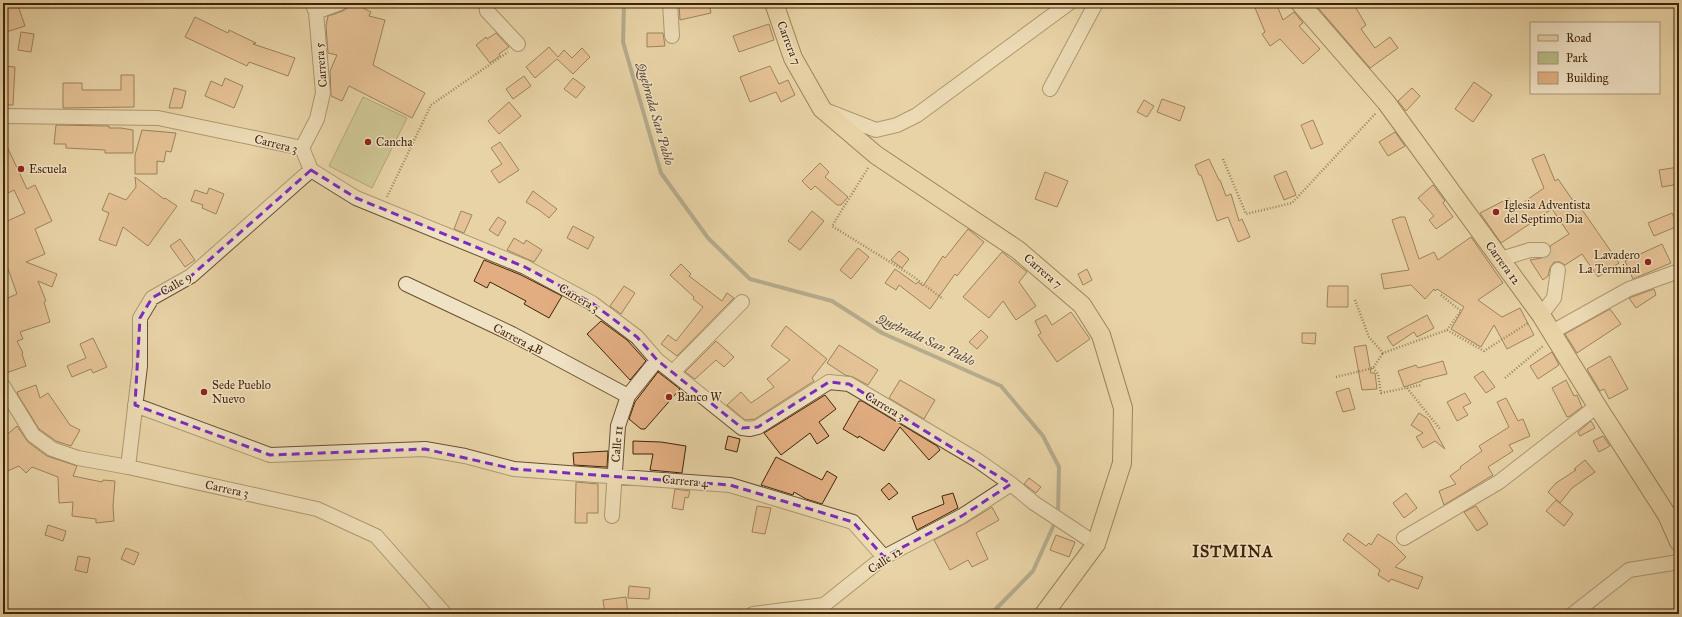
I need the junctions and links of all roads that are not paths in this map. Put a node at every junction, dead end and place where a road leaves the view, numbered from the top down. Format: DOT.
graph roads {
  1 [pos="340,3"];
  2 [pos="486,3"];
  3 [pos="670,3"];
  4 [pos="774,3"];
  5 [pos="1069,3"];
  6 [pos="1096,3"];
  7 [pos="1300,3"];
  8 [pos="314,8"];
  9 [pos="672,36"];
  10 [pos="518,44"];
  11 [pos="1050,89"];
  12 [pos="822,109"];
  13 [pos="3,116"];
  14 [pos="302,148"];
  15 [pos="311,170"];
  16 [pos="1543,250"];
  17 [pos="1501,259"];
  18 [pos="1558,270"];
  19 [pos="1679,271"];
  20 [pos="406,284"];
  21 [pos="742,302"];
  22 [pos="1541,315"];
  23 [pos="1552,332"];
  24 [pos="657,360"];
  25 [pos="673,372"];
  26 [pos="3,386"];
  27 [pos="628,396"];
  28 [pos="135,405"];
  29 [pos="1596,406"];
  30 [pos="128,467"];
  31 [pos="615,475"];
  32 [pos="1011,484"];
  33 [pos="612,516"];
  34 [pos="1404,538"];
  35 [pos="1679,542"];
  36 [pos="1096,544"];
  37 [pos="884,557"];
  38 [pos="1679,562"];
  39 [pos="445,614"];
  40 [pos="753,614"];
  41 [pos="1044,614"];
  42 [pos="1573,614"];
  1 -- 8 [label="street"];
  2 -- 10 [label="street"];
  3 -- 9 [label="street"];
  4 -- 12 [label="main road, Carrera 7"];
  5 -- 12 [label="street"];
  6 -- 11 [label="street"];
  7 -- 17 [label="main road, Carrera 12"];
  8 -- 14 [label="street, Carrera 5"];
  12 -- 36 [label="main road, Carrera 7"];
  13 -- 14 [label="street, Carrera 3"];
  14 -- 15 [label="street, Carrera 3"];
  15 -- 24 [label="street, Carrera 3"];
  15 -- 28 [label="street, Calle 9"];
  16 -- 17 [label="street"];
  17 -- 22 [label="main road, Carrera 12"];
  18 -- 22 [label="street"];
  19 -- 23 [label="street"];
  20 -- 27 [label="street, Carrera 4B"];
  21 -- 25 [label="street"];
  22 -- 23 [label="main road, Carrera 12"];
  23 -- 29 [label="main road, Carrera 12"];
  24 -- 25 [label="street, Carrera 3"];
  24 -- 27 [label="street, Calle 11"];
  25 -- 32 [label="street, Carrera 3"];
  26 -- 30 [label="street, Carrera 3"];
  27 -- 31 [label="street, Calle 11"];
  28 -- 30 [label="street, Calle 9"];
  28 -- 31 [label="street, Carrera 4"];
  29 -- 34 [label="street"];
  29 -- 35 [label="main road, Carrera 12"];
  30 -- 39 [label="street, Carrera 3"];
  31 -- 33 [label="street, Calle 11"];
  31 -- 37 [label="street, Carrera 4"];
  32 -- 36 [label="street, Carrera 3"];
  32 -- 37 [label="street, Calle 12"];
  36 -- 41 [label="main road, Carrera 7"];
  37 -- 40 [label="street, Calle 12"];
  38 -- 42 [label="street"];
}
